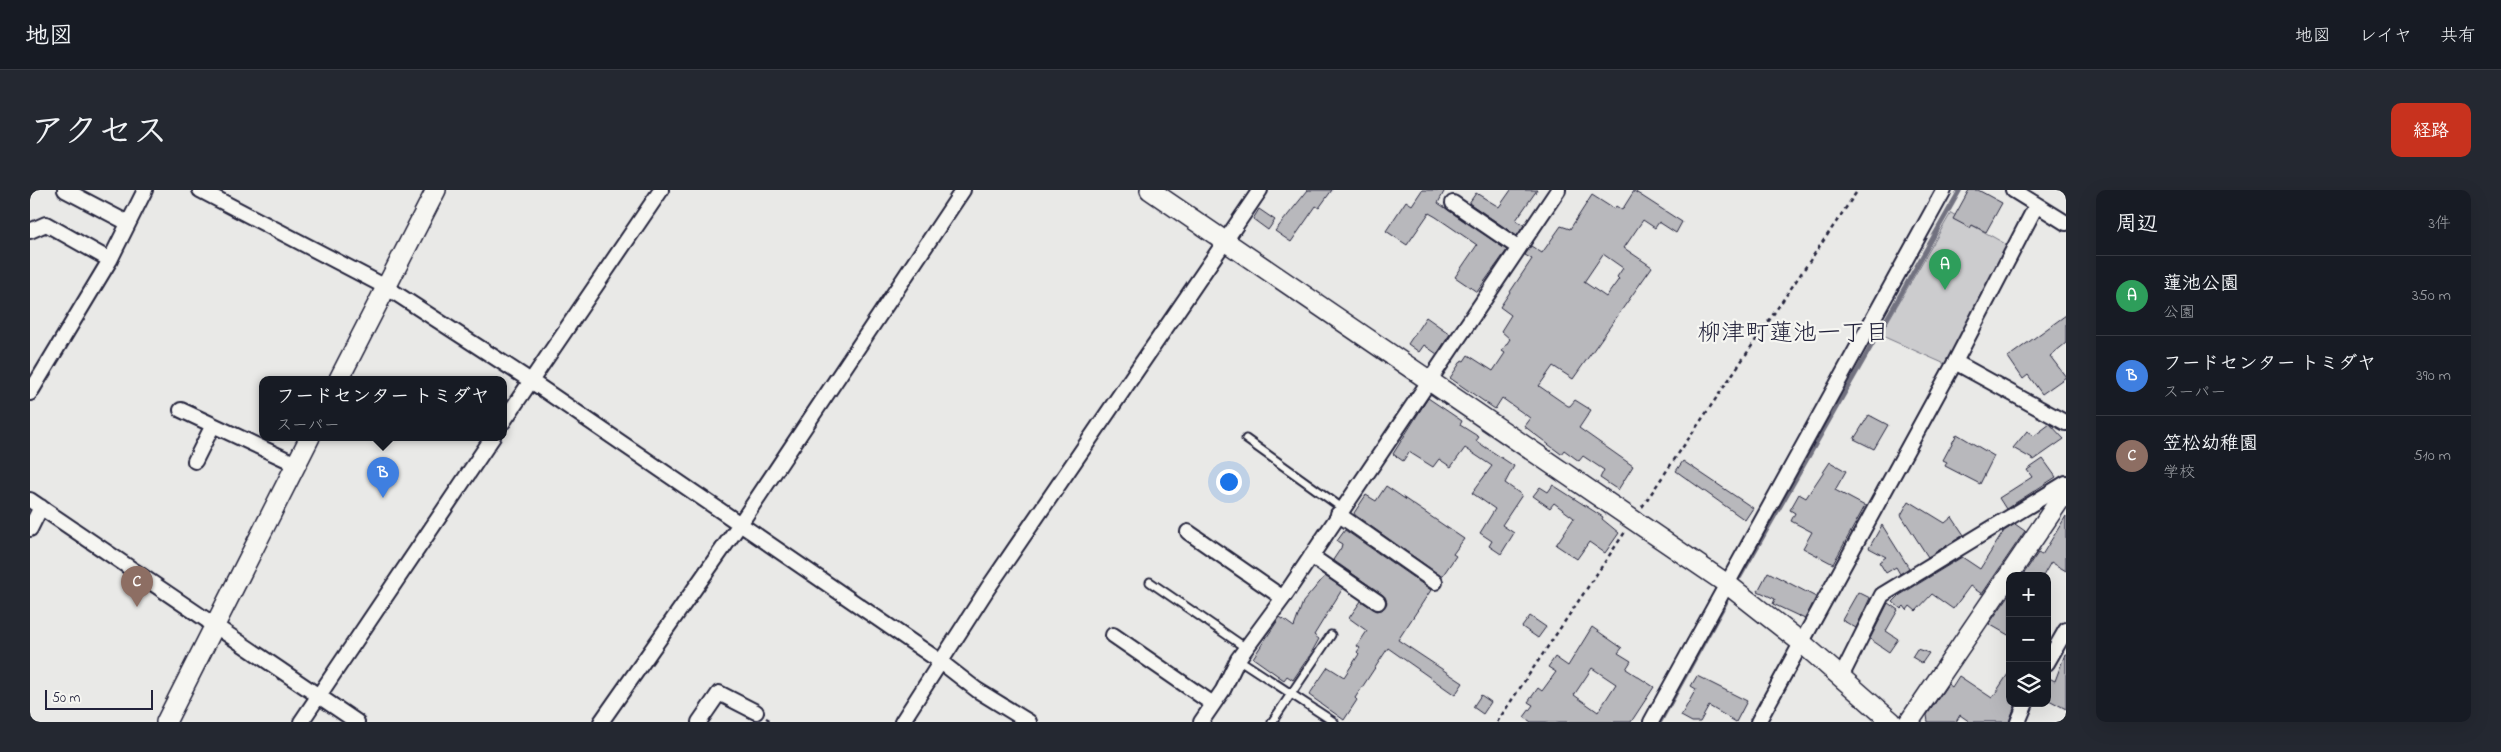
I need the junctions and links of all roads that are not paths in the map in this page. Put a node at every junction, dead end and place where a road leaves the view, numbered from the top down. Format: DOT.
graph roads {
  1 [pos="65,190"];
  2 [pos="145,190"];
  3 [pos="200,190"];
  4 [pos="436,190"];
  5 [pos="661,190"];
  6 [pos="963,190"];
  7 [pos="1150,190"];
  8 [pos="1260,190"];
  9 [pos="1558,190"];
  10 [pos="1944,190"];
  11 [pos="2013,190"];
  12 [pos="1453,203"];
  13 [pos="2036,206"];
  14 [pos="128,223"];
  15 [pos="2066,223"];
  16 [pos="30,231"];
  17 [pos="1226,241"];
  18 [pos="1519,248"];
  19 [pos="110,260"];
  20 [pos="386,287"];
  21 [pos="1955,362"];
  22 [pos="341,376"];
  23 [pos="1430,380"];
  24 [pos="530,381"];
  25 [pos="30,393"];
  26 [pos="181,410"];
  27 [pos="507,416"];
  28 [pos="2066,423"];
  29 [pos="213,425"];
  30 [pos="1246,439"];
  31 [pos="308,441"];
  32 [pos="490,441"];
  33 [pos="195,461"];
  34 [pos="296,464"];
  35 [pos="2066,483"];
  36 [pos="2066,491"];
  37 [pos="35,504"];
  38 [pos="1340,511"];
  39 [pos="740,524"];
  40 [pos="30,529"];
  41 [pos="1188,532"];
  42 [pos="1311,556"];
  43 [pos="1150,582"];
  44 [pos="1435,582"];
  45 [pos="1727,584"];
  46 [pos="1283,598"];
  47 [pos="1378,602"];
  48 [pos="215,626"];
  49 [pos="2066,630"];
  50 [pos="1113,635"];
  51 [pos="1331,635"];
  52 [pos="1802,643"];
  53 [pos="1242,653"];
  54 [pos="941,662"];
  55 [pos="2048,662"];
  56 [pos="1842,678"];
  57 [pos="1292,692"];
  58 [pos="318,695"];
  59 [pos="1213,704"];
  60 [pos="2024,707"];
  61 [pos="756,712"];
  62 [pos="166,722"];
  63 [pos="301,722"];
  64 [pos="357,722"];
  65 [pos="601,722"];
  66 [pos="699,722"];
  67 [pos="902,722"];
  68 [pos="1029,722"];
  69 [pos="1201,722"];
  70 [pos="1272,722"];
  71 [pos="1334,722"];
  72 [pos="1651,722"];
  73 [pos="1758,722"];
  74 [pos="1892,722"];
  75 [pos="1909,722"];
  76 [pos="2018,722"];
  1 -- 14 [label="street"];
  2 -- 14 [label="street"];
  3 -- 20 [label="street"];
  4 -- 20 [label="street"];
  5 -- 24 [label="street"];
  6 -- 39 [label="street"];
  7 -- 17 [label="street"];
  8 -- 17 [label="street"];
  9 -- 18 [label="street"];
  10 -- 45 [label="street"];
  11 -- 13 [label="street"];
  12 -- 18 [label="street"];
  13 -- 15 [label="street"];
  13 -- 21 [label="street"];
  14 -- 19 [label="street"];
  16 -- 19 [label="street"];
  17 -- 23 [label="street"];
  17 -- 54 [label="street"];
  18 -- 23 [label="street"];
  19 -- 25 [label="street"];
  20 -- 22 [label="street"];
  20 -- 24 [label="street"];
  21 -- 28 [label="street"];
  21 -- 52 [label="street"];
  23 -- 38 [label="street"];
  23 -- 45 [label="street"];
  24 -- 27 [label="street"];
  24 -- 39 [label="street"];
  26 -- 29 [label="street"];
  29 -- 33 [label="street"];
  29 -- 34 [label="street"];
  30 -- 38 [label="lane"];
  31 -- 34 [label="street"];
  32 -- 58 [label="street"];
  34 -- 48 [label="street"];
  35 -- 56 [label="street"];
  36 -- 75 [label="street"];
  37 -- 40 [label="street"];
  37 -- 48 [label="street"];
  38 -- 42 [label="street"];
  38 -- 44 [label="street"];
  39 -- 54 [label="street"];
  39 -- 65 [label="street"];
  41 -- 46 [label="street"];
  42 -- 46 [label="street"];
  42 -- 47 [label="street"];
  43 -- 53 [label="lane"];
  45 -- 52 [label="street"];
  45 -- 72 [label="street"];
  46 -- 53 [label="street"];
  48 -- 58 [label="street"];
  48 -- 62 [label="street"];
  49 -- 55 [label="street"];
  50 -- 59 [label="street"];
  51 -- 57 [label="lane"];
  52 -- 56 [label="street"];
  52 -- 73 [label="street"];
  53 -- 57 [label="lane"];
  53 -- 59 [label="street"];
  54 -- 67 [label="street"];
  54 -- 68 [label="street"];
  56 -- 74 [label="street"];
  57 -- 70 [label="lane"];
  57 -- 71 [label="lane"];
  58 -- 63 [label="street"];
  58 -- 64 [label="street"];
  59 -- 69 [label="street"];
  60 -- 76 [label="street"];
  61 -- 66 [label="street"];
}
